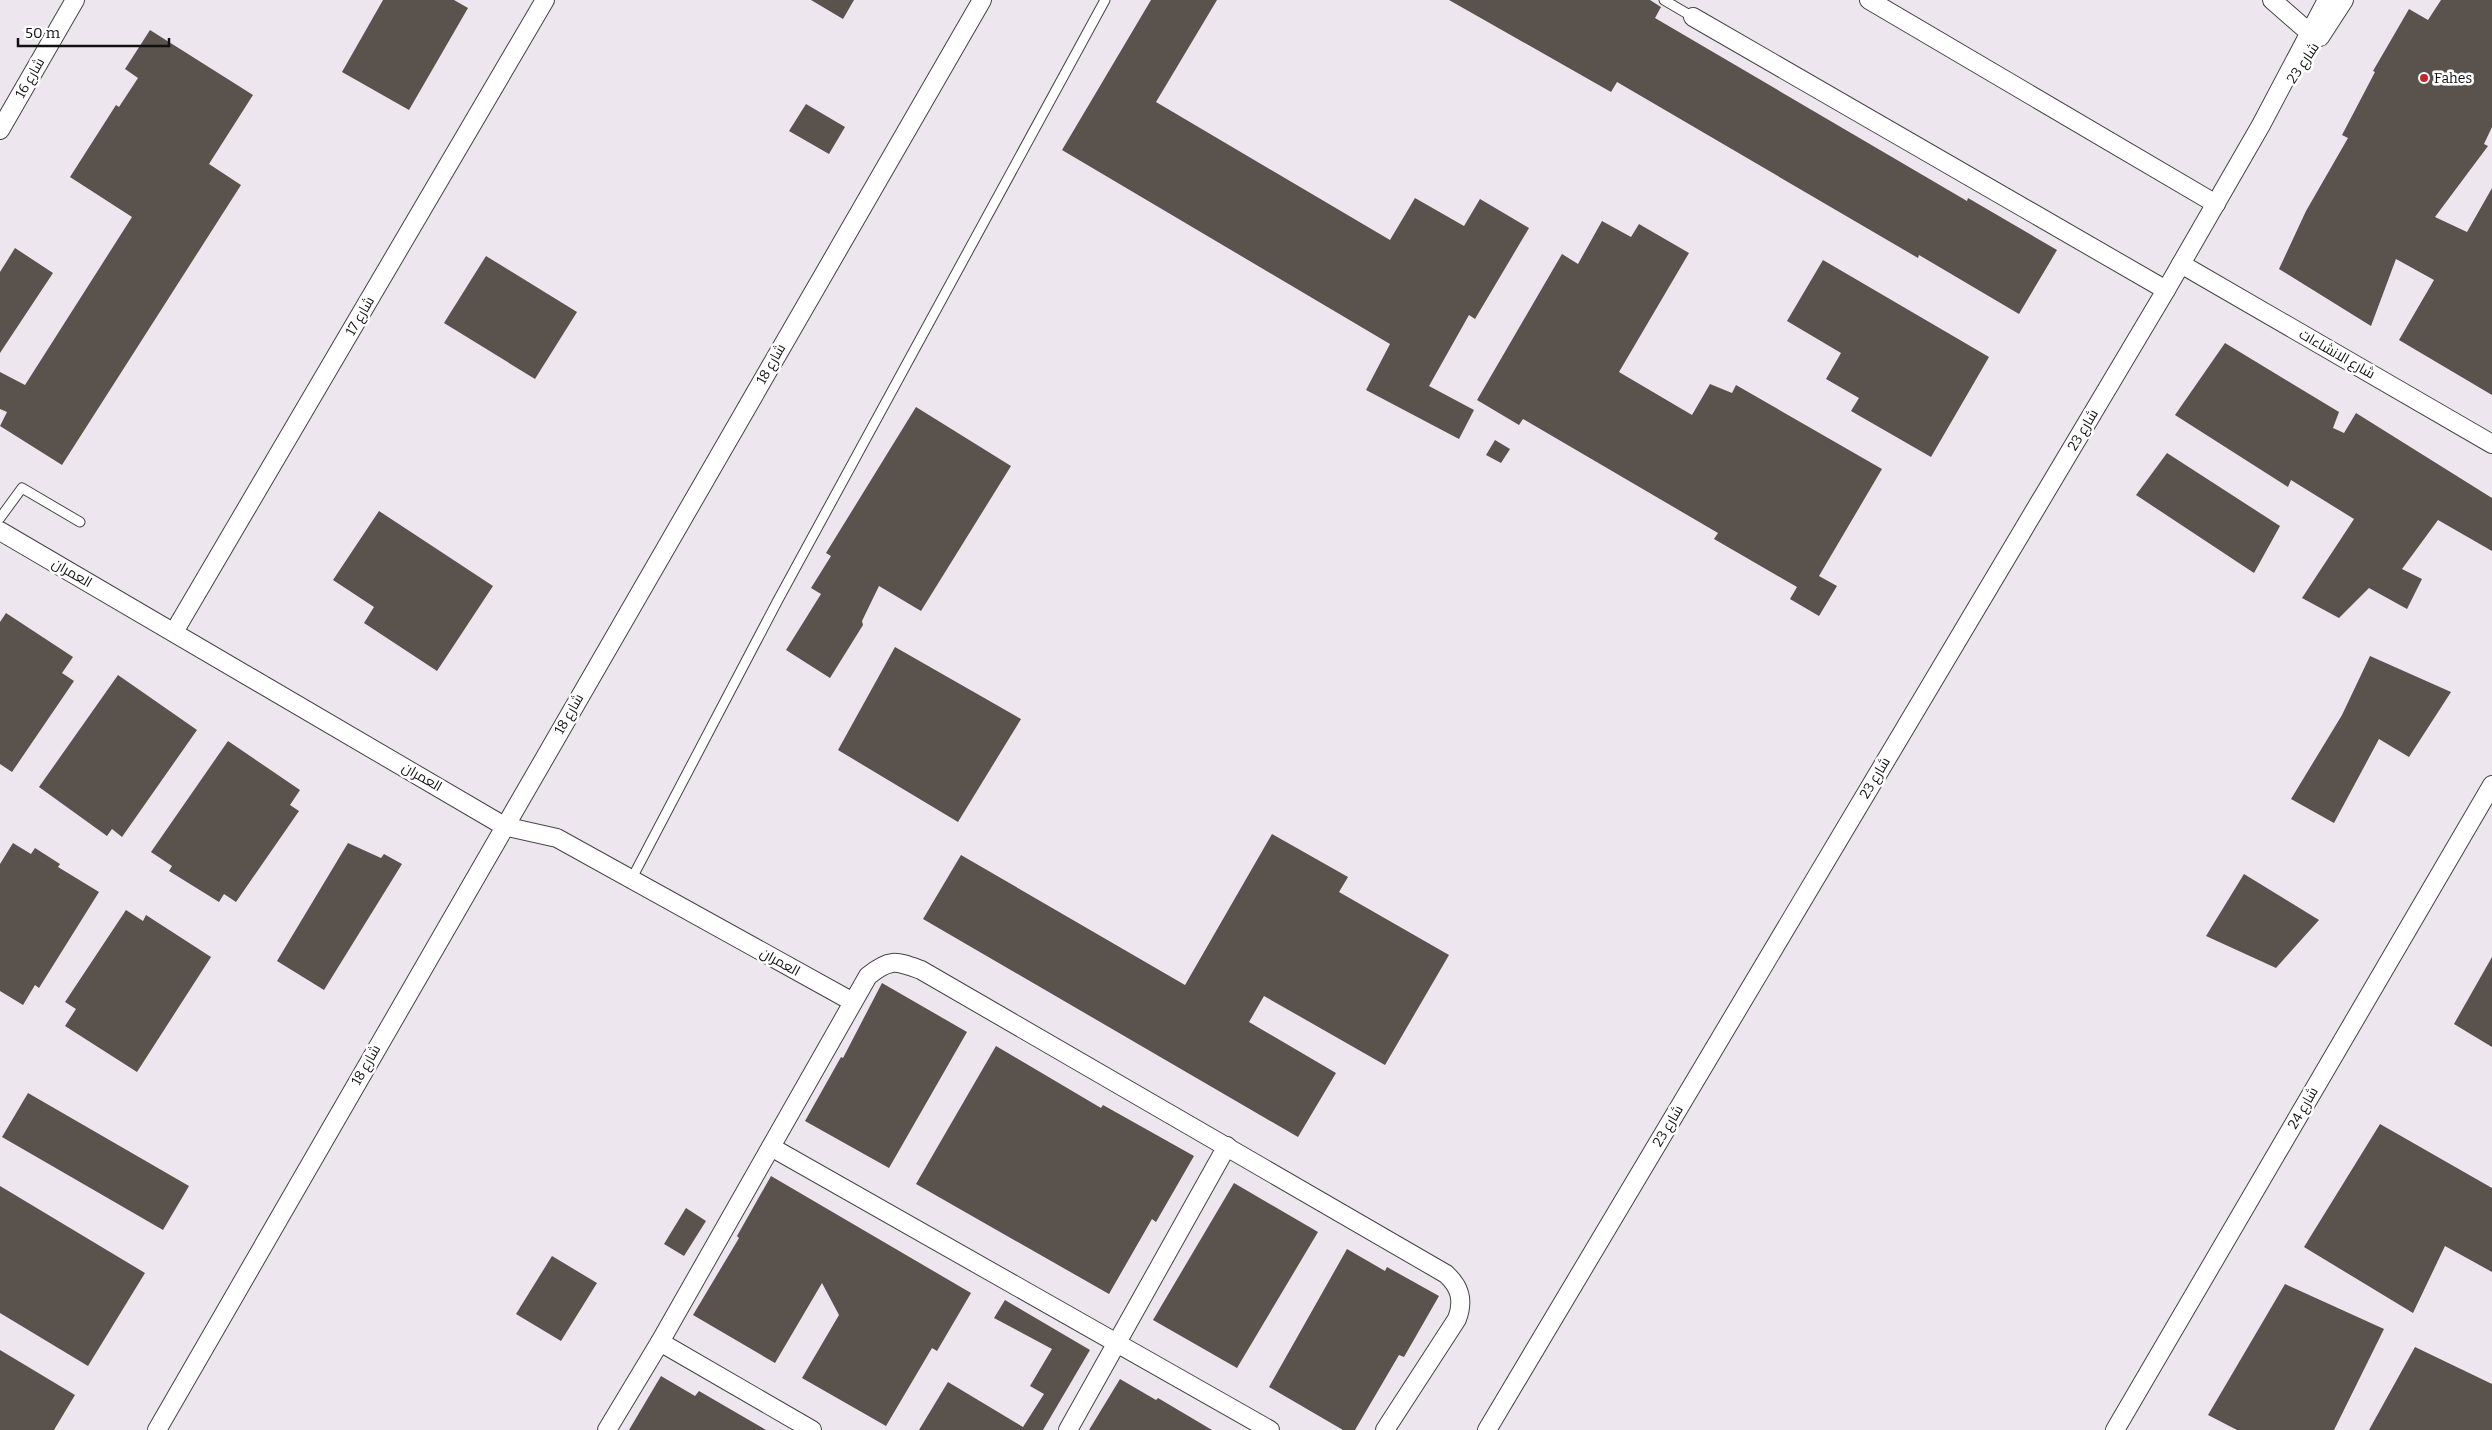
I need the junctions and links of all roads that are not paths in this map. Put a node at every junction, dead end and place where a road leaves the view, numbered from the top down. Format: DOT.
graph roads {
  1 [pos="75,0"];
  2 [pos="545,0"];
  3 [pos="982,0"];
  4 [pos="1105,0"];
  5 [pos="1664,0"];
  6 [pos="1870,0"];
  7 [pos="2272,0"];
  8 [pos="2327,0"];
  9 [pos="2344,0"];
  10 [pos="1693,16"];
  11 [pos="2311,34"];
  12 [pos="2261,125"];
  13 [pos="0,130"];
  14 [pos="2216,204"];
  15 [pos="2181,264"];
  16 [pos="2166,290"];
  17 [pos="2492,444"];
  18 [pos="0,518"];
  19 [pos="80,522"];
  20 [pos="0,531"];
  21 [pos="174,632"];
  22 [pos="2492,785"];
  23 [pos="504,826"];
  24 [pos="631,880"];
  25 [pos="853,1002"];
  26 [pos="1227,1146"];
  27 [pos="771,1147"];
  28 [pos="660,1342"];
  29 [pos="1118,1342"];
  30 [pos="157,1430"];
  31 [pos="607,1430"];
  32 [pos="812,1430"];
  33 [pos="1068,1430"];
  34 [pos="1270,1430"];
  35 [pos="1385,1430"];
  36 [pos="1487,1430"];
  37 [pos="2115,1430"];
  1 -- 13 [label="street, شارع 16"];
  2 -- 21 [label="street, شارع 17"];
  3 -- 23 [label="street, شارع 18"];
  4 -- 24 [label="lane"];
  5 -- 10 [label="lane"];
  6 -- 14 [label="street"];
  7 -- 11 [label="street"];
  8 -- 11 [label="street, شارع 23"];
  9 -- 12 [label="street, شارع 23"];
  10 -- 16 [label="street"];
  11 -- 12 [label="street, شارع 23"];
  12 -- 14 [label="street, شارع 23"];
  14 -- 15 [label="street, شارع 23"];
  15 -- 16 [label="street, شارع 23"];
  15 -- 17 [label="street, شارع الانشاءات"];
  16 -- 36 [label="street, شارع 23"];
  18 -- 19 [label="lane"];
  20 -- 21 [label="street, العمران"];
  21 -- 23 [label="street, العمران"];
  22 -- 37 [label="street, شارع 24"];
  23 -- 24 [label="street, العمران"];
  23 -- 30 [label="street, شارع 18"];
  24 -- 25 [label="street, العمران"];
  25 -- 26 [label="street"];
  25 -- 27 [label="street"];
  26 -- 29 [label="street"];
  26 -- 35 [label="street"];
  27 -- 28 [label="street"];
  27 -- 29 [label="street"];
  28 -- 31 [label="street"];
  28 -- 32 [label="street"];
  29 -- 33 [label="street"];
  29 -- 34 [label="street"];
}
